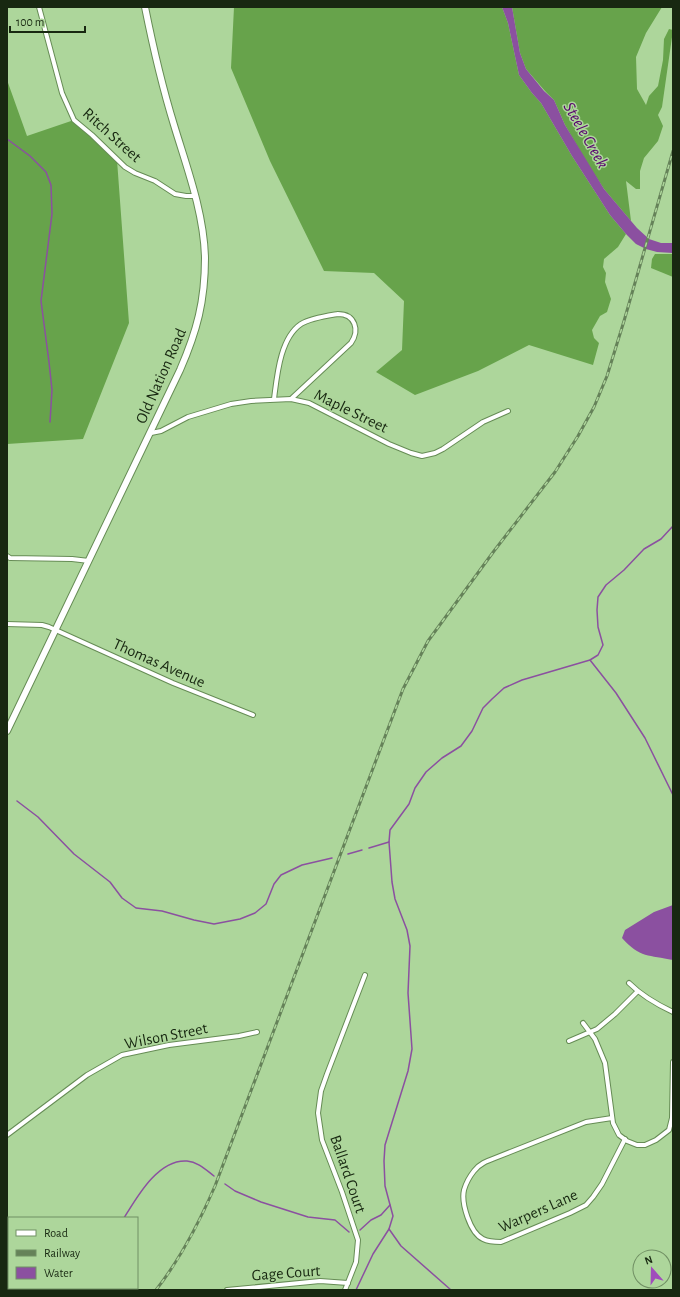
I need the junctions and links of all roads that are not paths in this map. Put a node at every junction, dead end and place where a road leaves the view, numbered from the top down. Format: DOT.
graph roads {
  1 [pos="39,7"];
  2 [pos="145,7"];
  3 [pos="195,196"];
  4 [pos="274,399"];
  5 [pos="291,399"];
  6 [pos="508,411"];
  7 [pos="151,433"];
  8 [pos="7,556"];
  9 [pos="89,561"];
  10 [pos="7,624"];
  11 [pos="56,630"];
  12 [pos="253,715"];
  13 [pos="7,731"];
  14 [pos="365,975"];
  15 [pos="629,983"];
  16 [pos="637,992"];
  17 [pos="673,1012"];
  18 [pos="583,1023"];
  19 [pos="257,1032"];
  20 [pos="590,1033"];
  21 [pos="569,1041"];
  22 [pos="673,1062"];
  23 [pos="612,1118"];
  24 [pos="7,1136"];
  25 [pos="625,1139"];
  26 [pos="348,1283"];
  27 [pos="227,1290"];
  28 [pos="345,1290"];
  1 -- 3 [label="street, Ritch Street"];
  2 -- 3 [label="main road, Old Nation Road"];
  3 -- 7 [label="main road, Old Nation Road"];
  4 -- 5 [label="street, Maple Street"];
  4 -- 5 [label="street"];
  4 -- 7 [label="street, Maple Street"];
  5 -- 6 [label="street, Maple Street"];
  7 -- 9 [label="main road, Old Nation Road"];
  8 -- 9 [label="street"];
  9 -- 11 [label="main road, Old Nation Road"];
  10 -- 11 [label="street, Thomas Avenue"];
  11 -- 12 [label="street, Thomas Avenue"];
  11 -- 13 [label="main road, Old Nation Road"];
  14 -- 26 [label="street, Ballard Court"];
  15 -- 16 [label="street"];
  16 -- 17 [label="street"];
  16 -- 20 [label="street"];
  18 -- 20 [label="street"];
  19 -- 24 [label="street, Wilson Street"];
  20 -- 21 [label="street"];
  20 -- 23 [label="street"];
  22 -- 25 [label="street"];
  23 -- 25 [label="street"];
  23 -- 25 [label="street, Warpers Lane"];
  26 -- 27 [label="street, Gage Court"];
  26 -- 28 [label="street, Ballard Court"];
}
